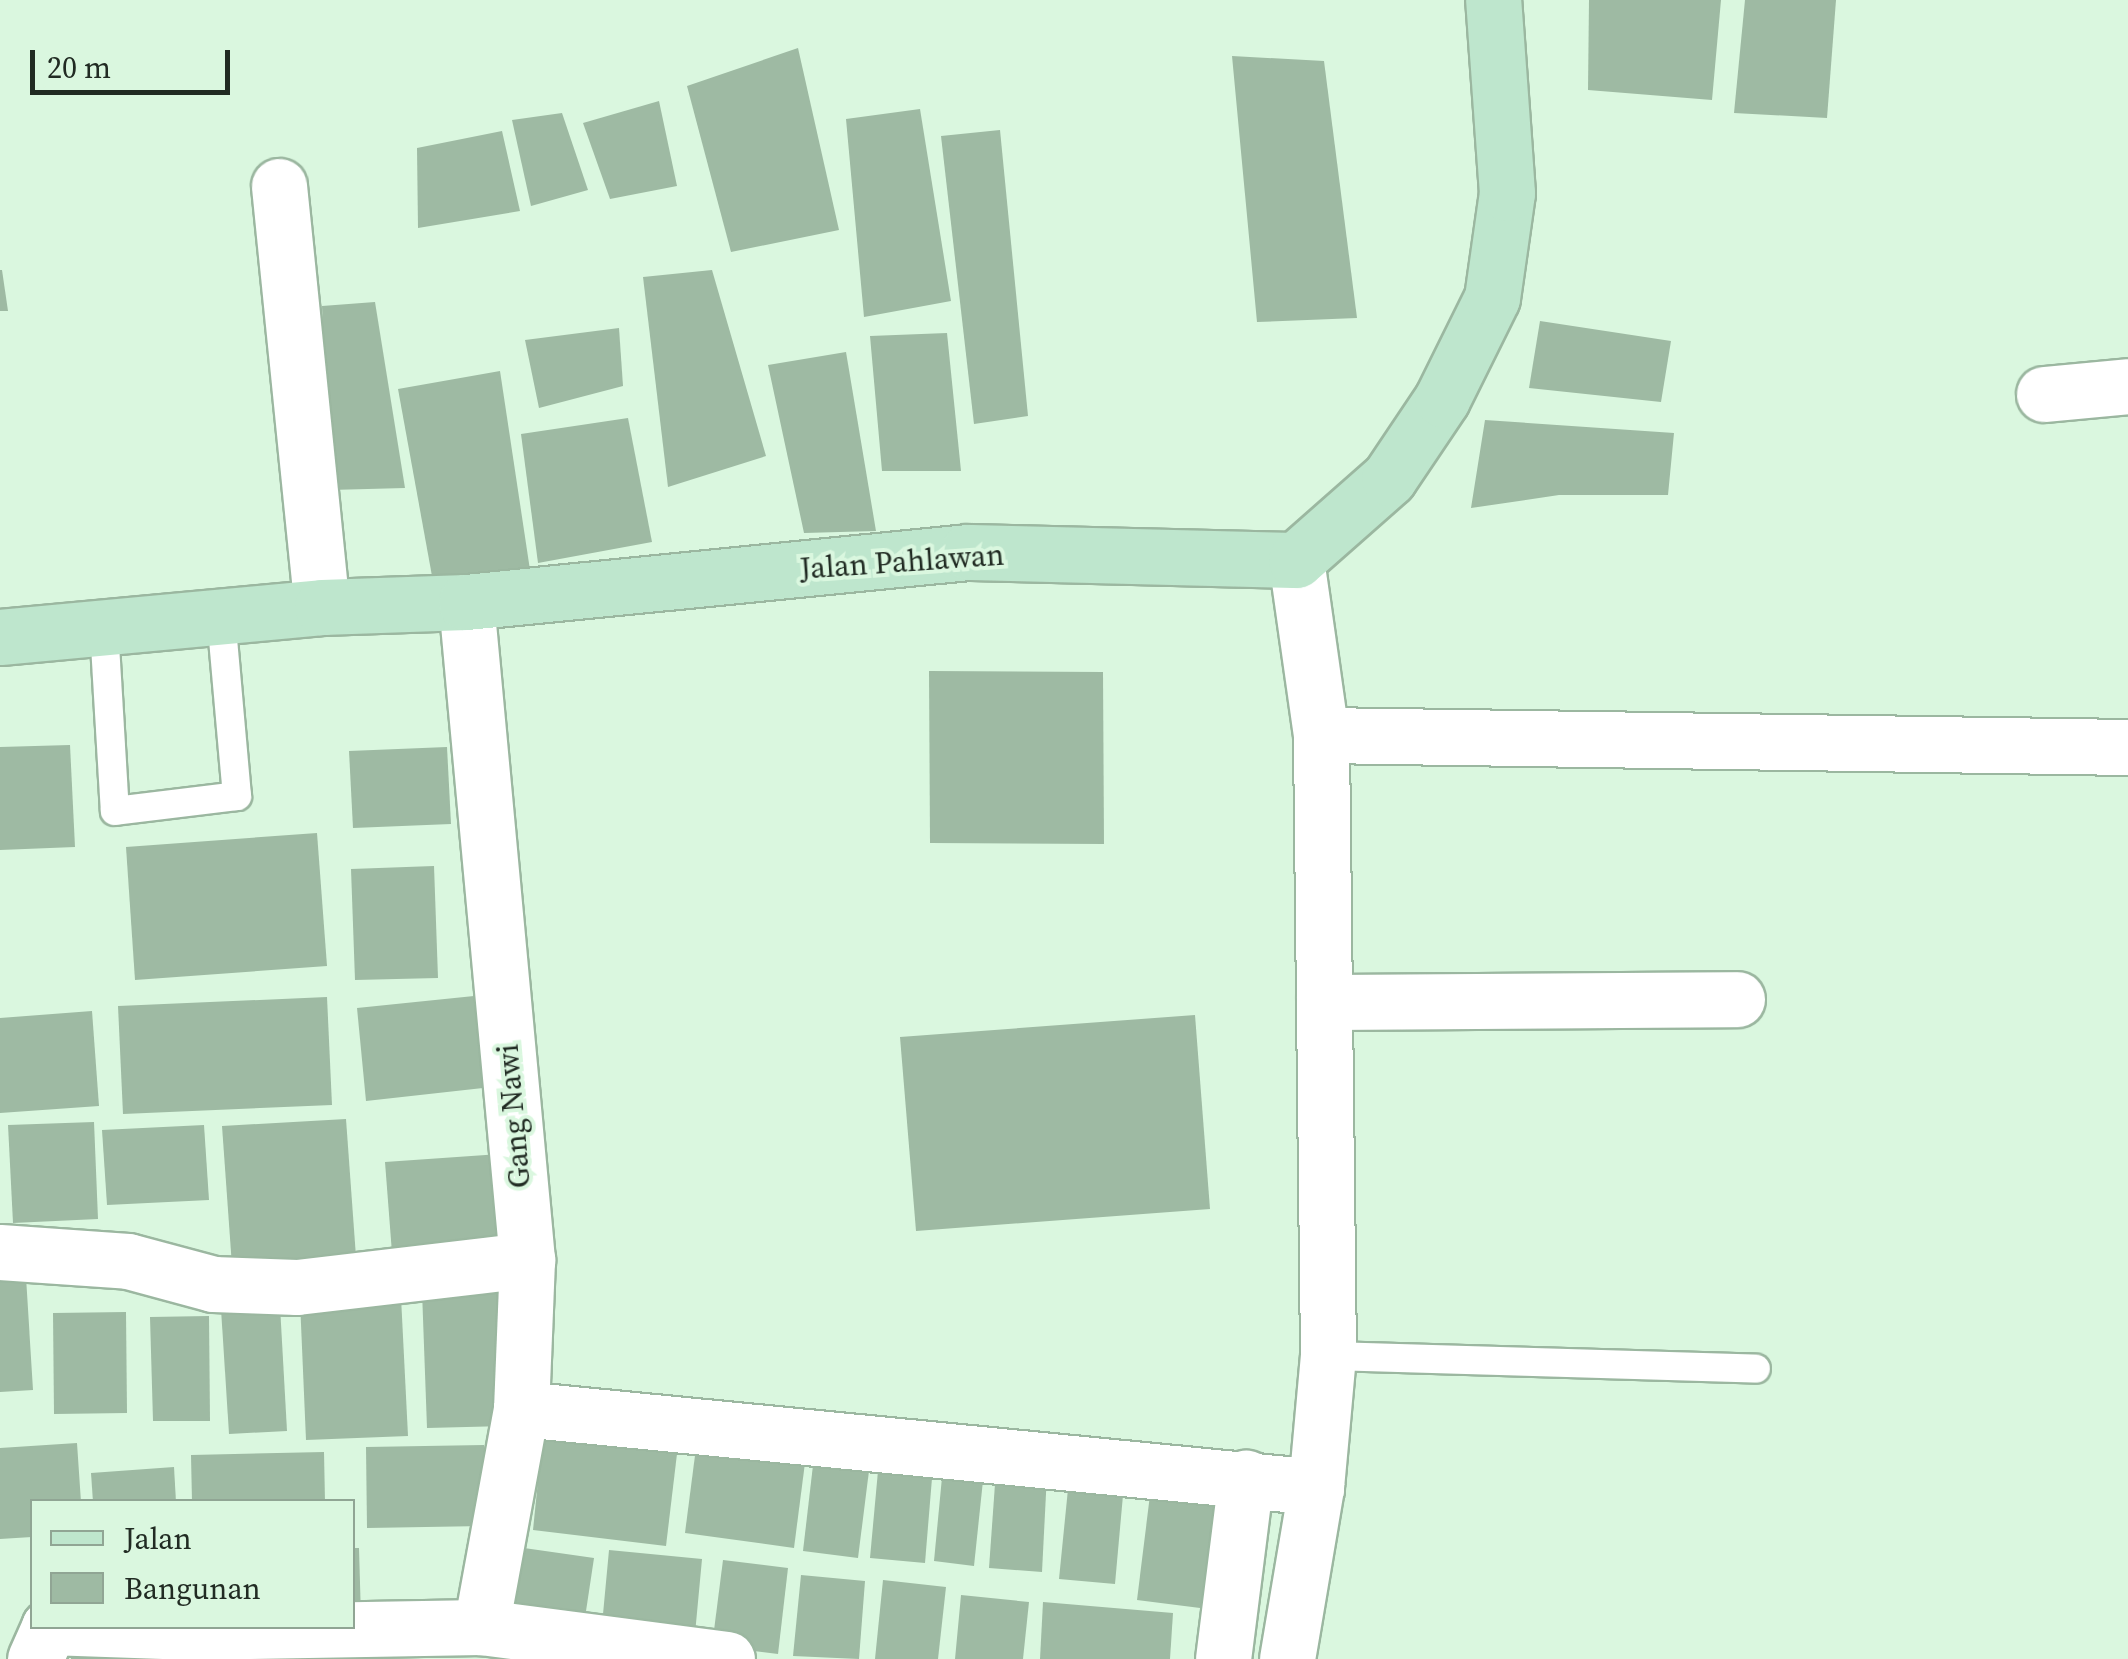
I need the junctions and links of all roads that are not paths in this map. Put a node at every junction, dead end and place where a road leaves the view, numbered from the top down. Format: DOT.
graph roads {
  1 [pos="1493,0"];
  2 [pos="279,186"];
  3 [pos="2128,386"];
  4 [pos="2044,394"];
  5 [pos="1296,560"];
  6 [pos="466,602"];
  7 [pos="322,607"];
  8 [pos="220,617"];
  9 [pos="104,628"];
  10 [pos="0,637"];
  11 [pos="1321,735"];
  12 [pos="2128,747"];
  13 [pos="1737,999"];
  14 [pos="1324,1002"];
  15 [pos="0,1252"];
  16 [pos="527,1260"];
  17 [pos="1328,1356"];
  18 [pos="1756,1370"];
  19 [pos="521,1409"];
  20 [pos="1246,1477"];
  21 [pos="1316,1486"];
  22 [pos="48,1629"];
  23 [pos="64,1629"];
  24 [pos="191,1646"];
  25 [pos="477,1646"];
  26 [pos="35,1659"];
  27 [pos="726,1659"];
  28 [pos="1222,1659"];
  29 [pos="1287,1659"];
  1 -- 5 [label="street"];
  2 -- 7 [label="street"];
  3 -- 4 [label="street"];
  5 -- 6 [label="street, Jalan Pahlawan"];
  5 -- 11 [label="street"];
  6 -- 7 [label="street, Jalan Pahlawan"];
  6 -- 16 [label="street, Gang Nawi"];
  7 -- 8 [label="street, Jalan Pahlawan"];
  8 -- 9 [label="street, Jalan Pahlawan"];
  8 -- 9 [label="lane"];
  9 -- 10 [label="street, Jalan Pahlawan"];
  11 -- 12 [label="street"];
  11 -- 14 [label="street"];
  13 -- 14 [label="street"];
  14 -- 17 [label="street"];
  15 -- 16 [label="street"];
  16 -- 19 [label="street, Gang Nawi"];
  17 -- 18 [label="lane"];
  17 -- 21 [label="street"];
  19 -- 20 [label="street"];
  19 -- 25 [label="street, Gang Nawi"];
  20 -- 21 [label="street"];
  20 -- 28 [label="street"];
  21 -- 29 [label="street"];
  22 -- 26 [label="street"];
  23 -- 24 [label="street"];
  24 -- 25 [label="street"];
  25 -- 27 [label="street"];
}
